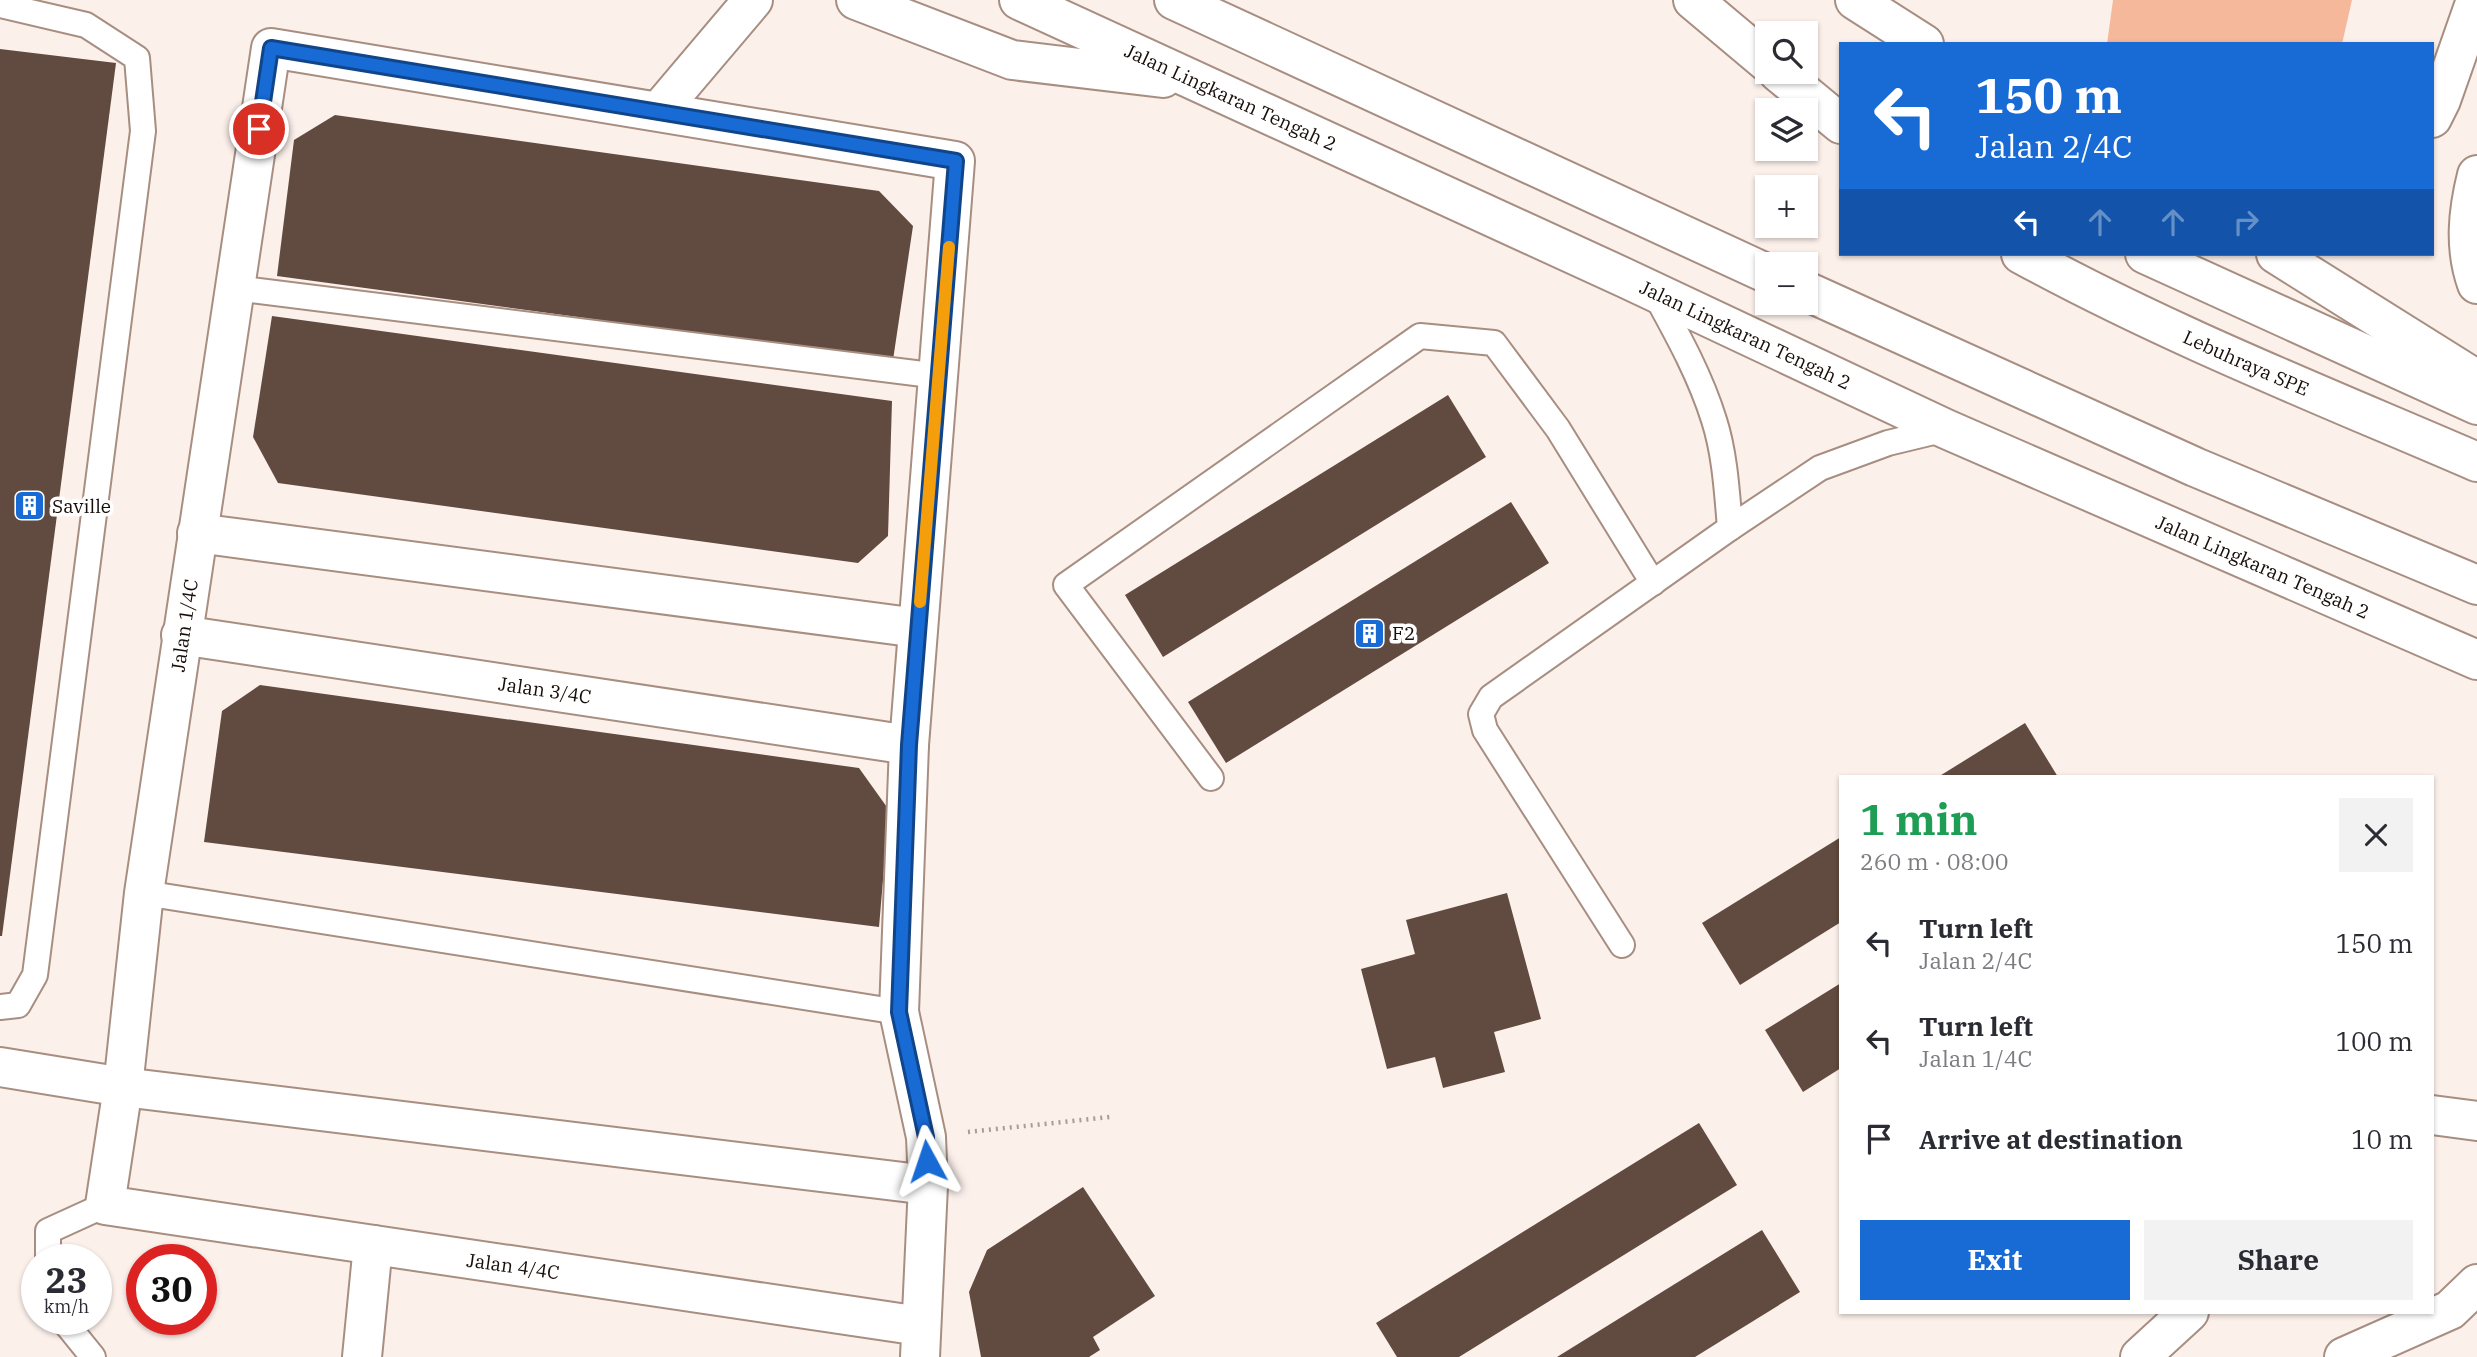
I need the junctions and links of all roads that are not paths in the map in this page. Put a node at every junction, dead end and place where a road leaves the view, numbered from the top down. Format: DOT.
graph roads {
  1 [pos="753,0"];
  2 [pos="856,0"];
  3 [pos="1019,0"];
  4 [pos="1174,0"];
  5 [pos="1693,0"];
  6 [pos="1855,0"];
  7 [pos="2476,0"];
  8 [pos="0,5"];
  9 [pos="1215,12"];
  10 [pos="1921,42"];
  11 [pos="1755,52"];
  12 [pos="1200,83"];
  13 [pos="1792,84"];
  14 [pos="1794,84"];
  15 [pos="1839,109"];
  16 [pos="659,111"];
  17 [pos="2434,114"];
  18 [pos="1839,122"];
  19 [pos="2477,176"];
  20 [pos="2025,256"];
  21 [pos="2149,256"];
  22 [pos="2279,256"];
  23 [pos="1755,268"];
  24 [pos="2477,284"];
  25 [pos="235,288"];
  26 [pos="1654,292"];
  27 [pos="1818,296"];
  28 [pos="939,376"];
  29 [pos="2477,380"];
  30 [pos="2477,405"];
  31 [pos="1946,429"];
  32 [pos="2477,462"];
  33 [pos="1730,528"];
  34 [pos="197,533"];
  35 [pos="1653,583"];
  36 [pos="2477,585"];
  37 [pos="918,628"];
  38 [pos="181,635"];
  39 [pos="2477,660"];
  40 [pos="909,745"];
  41 [pos="1211,778"];
  42 [pos="144,893"];
  43 [pos="1622,945"];
  44 [pos="0,1007"];
  45 [pos="899,1012"];
  46 [pos="0,1068"];
  47 [pos="123,1087"];
  48 [pos="2434,1115"];
  49 [pos="2477,1121"];
  50 [pos="928,1185"];
  51 [pos="105,1205"];
  52 [pos="48,1244"];
  53 [pos="373,1245"];
  54 [pos="2477,1284"];
  55 [pos="2187,1314"];
  56 [pos="75,1335"];
  57 [pos="920,1341"];
  58 [pos="93,1357"];
  59 [pos="362,1357"];
  60 [pos="2140,1357"];
  61 [pos="2344,1357"];
  1 -- 16 [label="main road"];
  2 -- 12 [label="main road"];
  3 -- 12 [label="main road, Jalan Lingkaran Tengah 2"];
  4 -- 9 [label="main road"];
  5 -- 11 [label="main road"];
  6 -- 10 [label="main road"];
  7 -- 17 [label="main road"];
  8 -- 44 [label="lane"];
  9 -- 23 [label="main road"];
  12 -- 26 [label="main road, Jalan Lingkaran Tengah 2"];
  13 -- 18 [label="main road"];
  14 -- 15 [label="main road"];
  16 -- 25 [label="main road, Jalan 1/4C"];
  16 -- 28 [label="main road"];
  19 -- 24 [label="main road"];
  20 -- 32 [label="main road, Lebuhraya SPE"];
  21 -- 30 [label="main road"];
  22 -- 29 [label="main road"];
  25 -- 28 [label="lane"];
  25 -- 34 [label="main road, Jalan 1/4C"];
  26 -- 31 [label="main road, Jalan Lingkaran Tengah 2"];
  26 -- 33 [label="lane"];
  27 -- 36 [label="main road"];
  28 -- 37 [label="main road"];
  31 -- 33 [label="lane"];
  31 -- 39 [label="main road, Jalan Lingkaran Tengah 2"];
  33 -- 35 [label="lane"];
  34 -- 37 [label="main road"];
  34 -- 38 [label="main road, Jalan 1/4C"];
  35 -- 41 [label="lane"];
  35 -- 43 [label="lane"];
  37 -- 40 [label="main road"];
  38 -- 40 [label="main road, Jalan 3/4C"];
  38 -- 42 [label="main road, Jalan 1/4C"];
  40 -- 45 [label="main road"];
  42 -- 45 [label="lane"];
  42 -- 47 [label="main road, Jalan 1/4C"];
  45 -- 50 [label="main road"];
  46 -- 47 [label="main road"];
  47 -- 50 [label="main road"];
  47 -- 51 [label="main road, Jalan 1/4C"];
  48 -- 49 [label="main road"];
  50 -- 57 [label="main road"];
  51 -- 52 [label="lane"];
  51 -- 53 [label="main road, Jalan 4/4C"];
  53 -- 57 [label="main road, Jalan 4/4C"];
  53 -- 59 [label="main road"];
  54 -- 61 [label="main road"];
  55 -- 60 [label="main road"];
  56 -- 58 [label="lane"];
}
